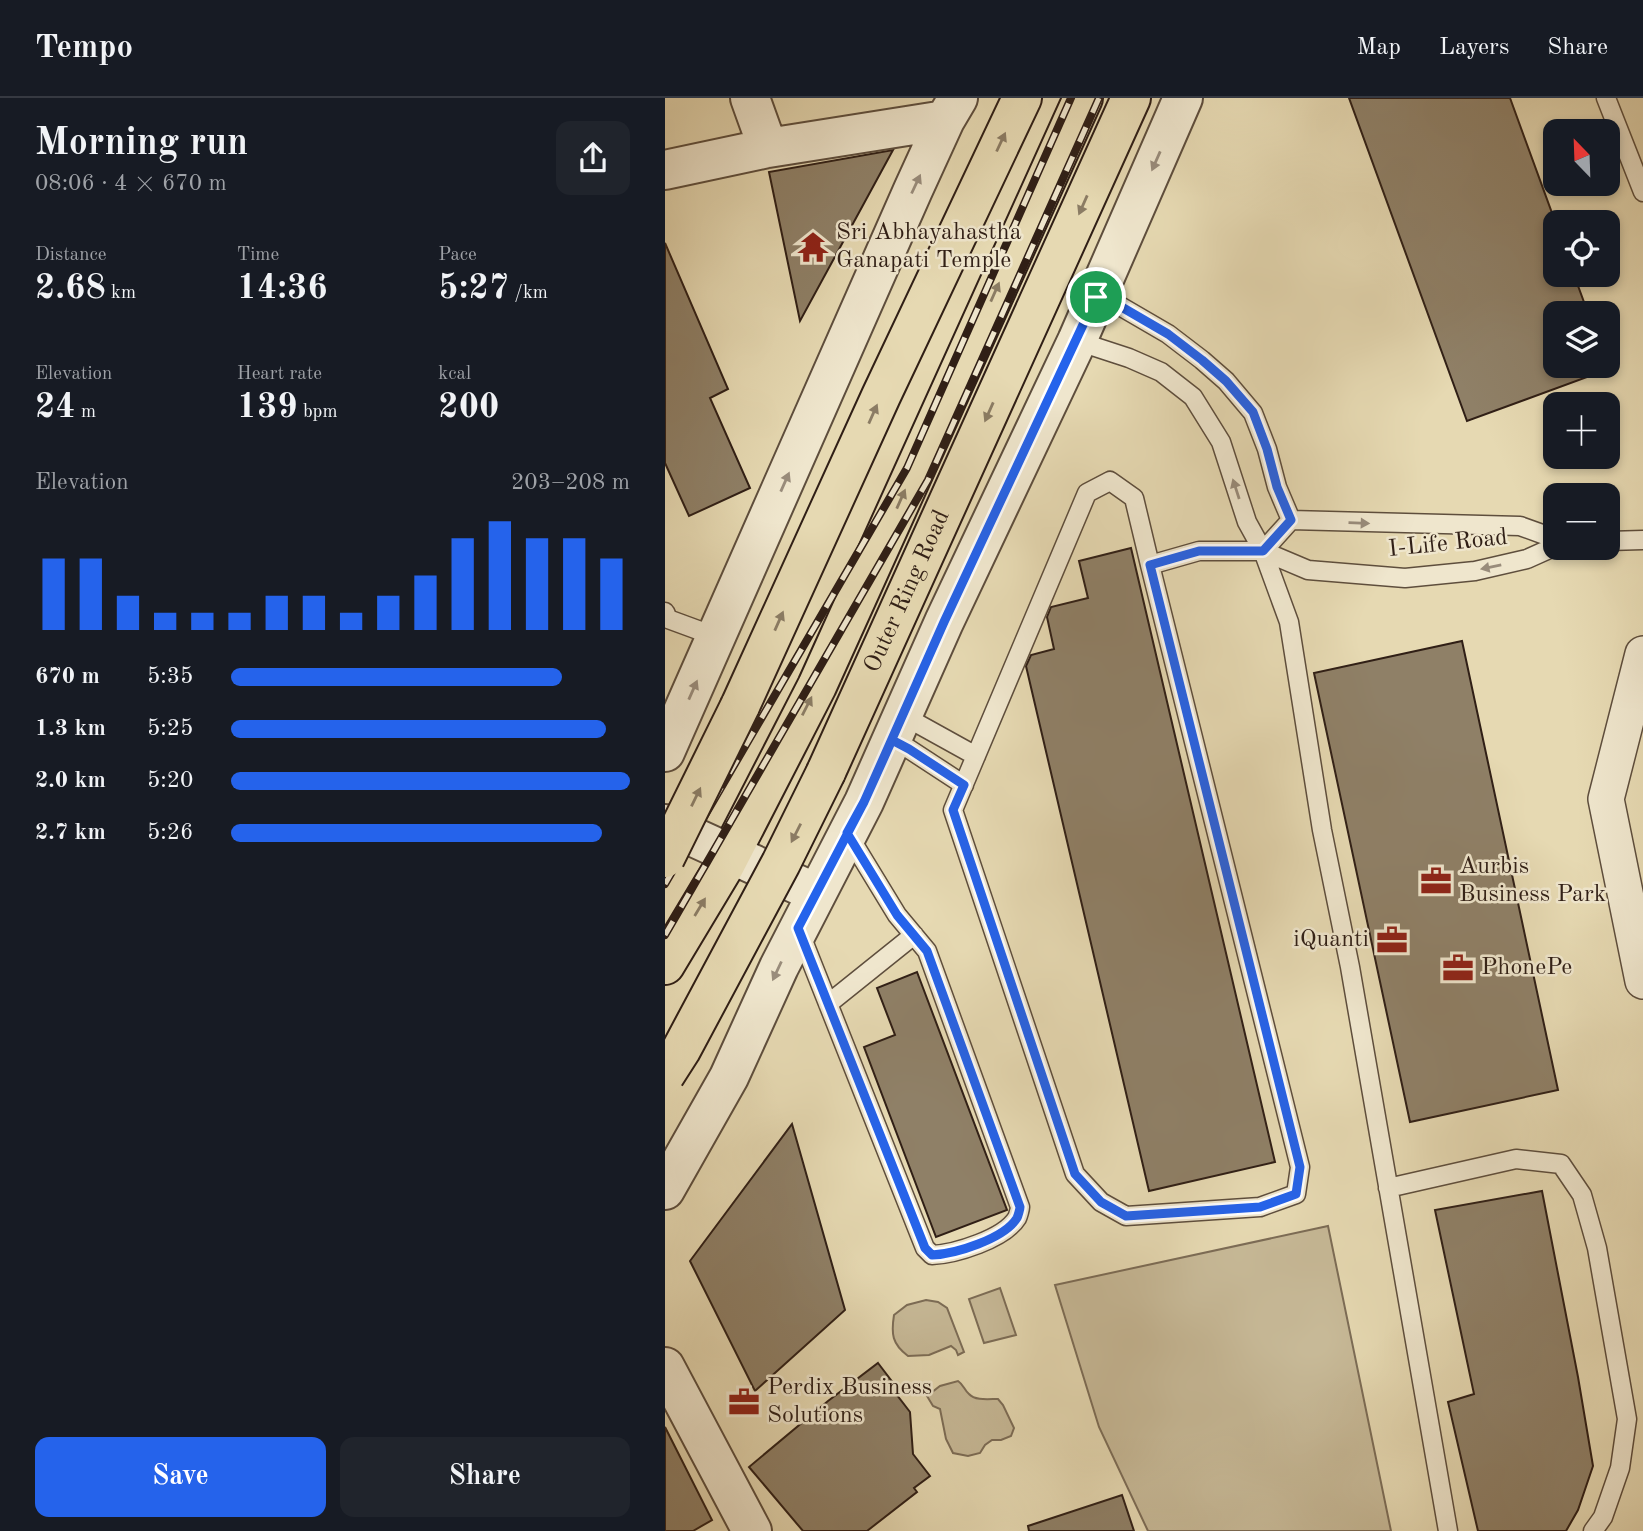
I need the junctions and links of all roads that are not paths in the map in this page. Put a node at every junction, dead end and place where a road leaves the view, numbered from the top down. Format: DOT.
graph roads {
  1 [pos="750,98"];
  2 [pos="1022,98"];
  3 [pos="1083,98"];
  4 [pos="1131,98"];
  5 [pos="1184,98"];
  6 [pos="1606,98"];
  7 [pos="952,109"];
  8 [pos="768,148"];
  9 [pos="665,170"];
  10 [pos="1643,192"];
  11 [pos="1096,297"];
  12 [pos="1077,341"];
  13 [pos="1291,520"];
  14 [pos="1543,534"];
  15 [pos="1643,540"];
  16 [pos="1620,541"];
  17 [pos="1263,551"];
  18 [pos="1543,552"];
  19 [pos="1150,565"];
  20 [pos="665,612"];
  21 [pos="717,637"];
  22 [pos="1643,654"];
  23 [pos="897,727"];
  24 [pos="665,752"];
  25 [pos="976,756"];
  26 [pos="964,785"];
  27 [pos="665,824"];
  28 [pos="847,833"];
  29 [pos="730,854"];
  30 [pos="665,858"];
  31 [pos="816,894"];
  32 [pos="798,928"];
  33 [pos="914,935"];
  34 [pos="665,965"];
  35 [pos="1643,981"];
  36 [pos="828,1004"];
  37 [pos="665,1075"];
  38 [pos="1388,1188"];
  39 [pos="665,1190"];
  40 [pos="665,1367"];
  41 [pos="752,1531"];
  42 [pos="1448,1531"];
  43 [pos="1593,1531"];
  1 -- 8 [label="street"];
  30 -- 2 [label="highway, one-way, bridge"];
  29 -- 3 [label="highway, one-way"];
  4 -- 37 [label="highway, Outer Ring Road, one-way, bridge"];
  5 -- 11 [label="street, one-way"];
  6 -- 10 [label="lane"];
  7 -- 8 [label="street"];
  21 -- 7 [label="street, one-way"];
  8 -- 9 [label="street"];
  11 -- 12 [label="street"];
  11 -- 13 [label="lane"];
  17 -- 12 [label="lane, one-way"];
  12 -- 23 [label="street"];
  13 -- 14 [label="lane, I-Life Road, one-way"];
  13 -- 17 [label="lane"];
  15 -- 16 [label="lane"];
  18 -- 17 [label="lane, I-Life Road, one-way"];
  17 -- 19 [label="lane"];
  17 -- 38 [label="lane"];
  19 -- 25 [label="lane"];
  19 -- 26 [label="lane"];
  20 -- 21 [label="lane"];
  24 -- 21 [label="street, one-way"];
  22 -- 35 [label="street"];
  23 -- 25 [label="lane"];
  23 -- 26 [label="lane"];
  23 -- 28 [label="street"];
  25 -- 26 [label="lane"];
  27 -- 29 [label="street"];
  28 -- 31 [label="street"];
  28 -- 33 [label="lane"];
  29 -- 31 [label="street"];
  34 -- 29 [label="highway, one-way"];
  31 -- 32 [label="street"];
  32 -- 36 [label="lane"];
  32 -- 39 [label="street, one-way"];
  33 -- 36 [label="lane"];
  33 -- 36 [label="lane"];
  38 -- 42 [label="lane"];
  38 -- 43 [label="lane"];
  40 -- 41 [label="street"];
}
